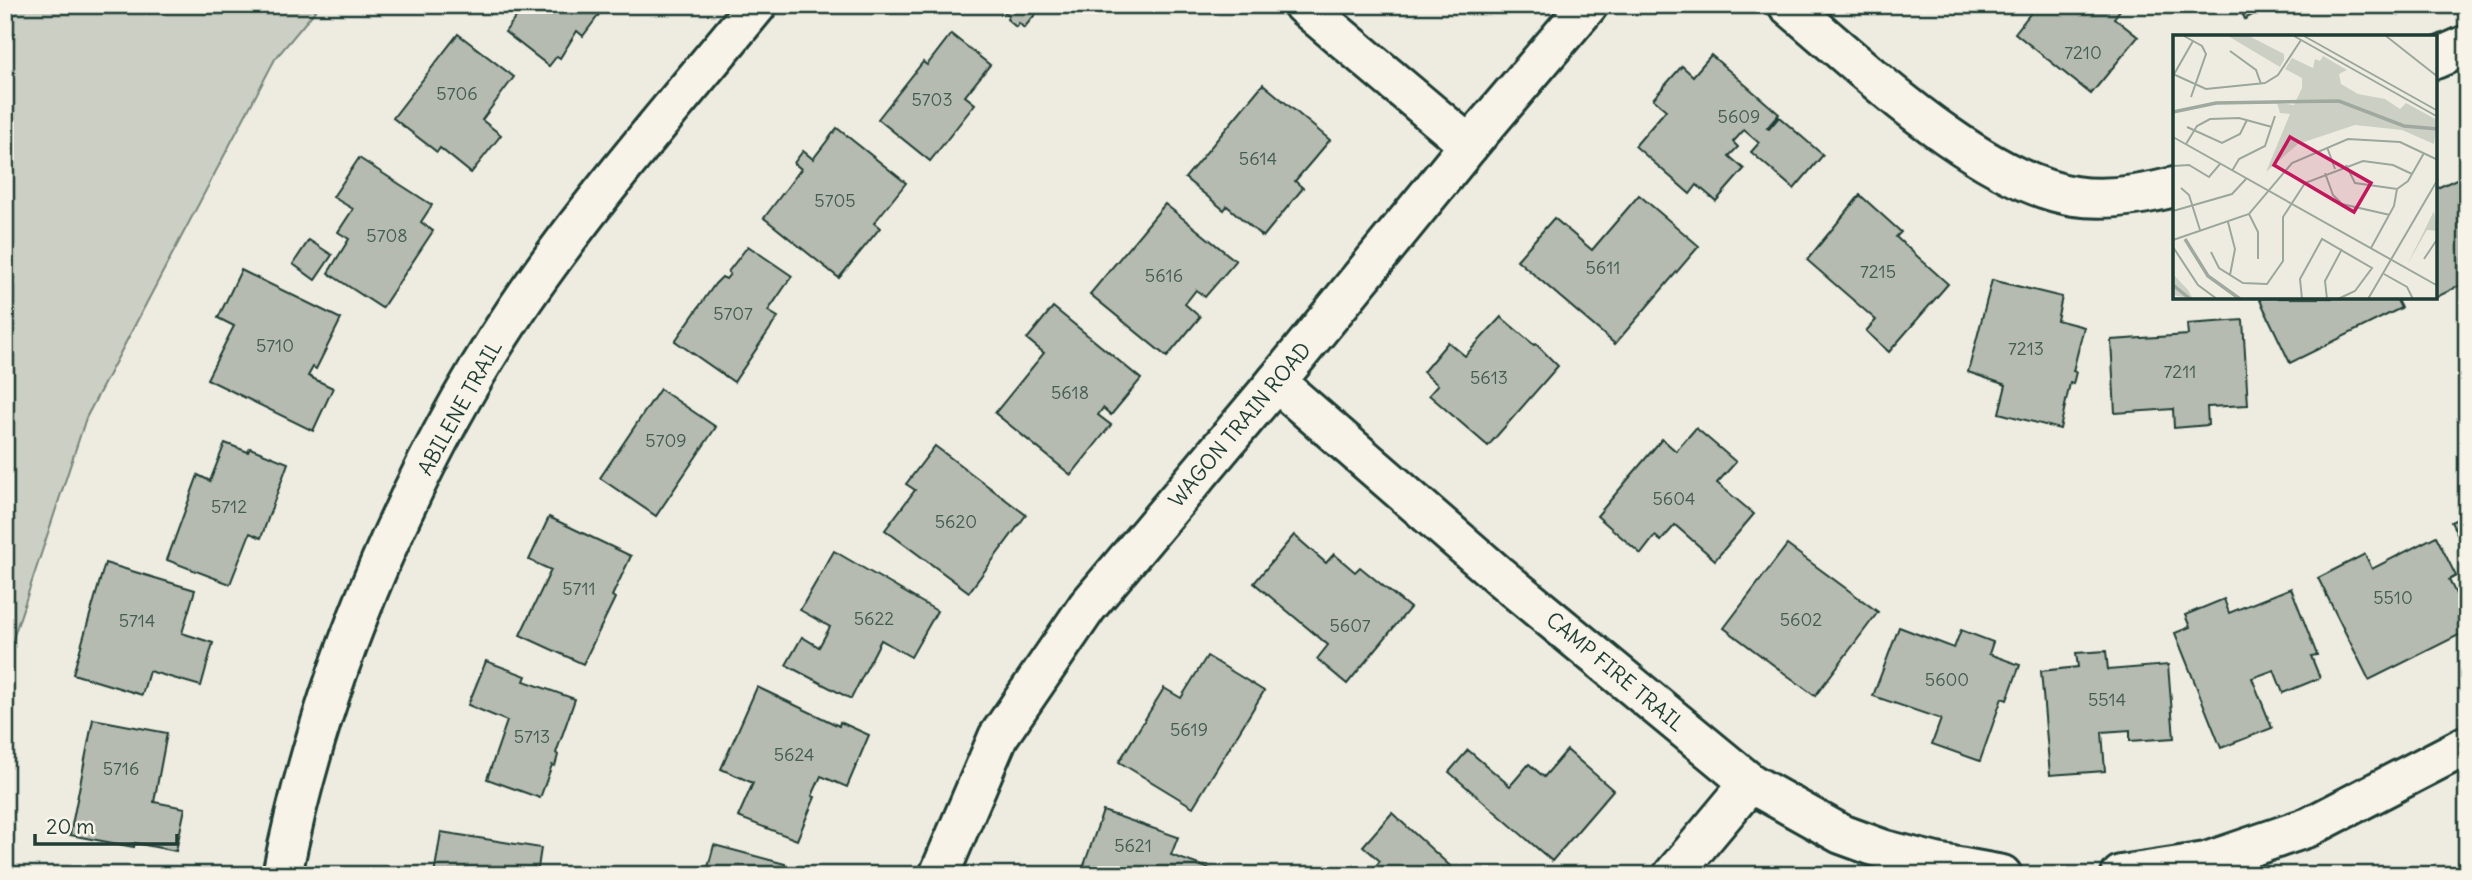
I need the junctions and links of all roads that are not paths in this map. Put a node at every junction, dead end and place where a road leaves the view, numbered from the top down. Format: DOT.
graph roads {
  1 [pos="757,5"];
  2 [pos="1303,5"];
  3 [pos="1588,5"];
  4 [pos="1788,5"];
  5 [pos="2467,45"];
  6 [pos="2437,58"];
  7 [pos="1469,145"];
  8 [pos="2173,188"];
  9 [pos="1276,382"];
  10 [pos="2467,745"];
  11 [pos="1750,783"];
  12 [pos="282,875"];
  13 [pos="939,875"];
  14 [pos="1673,875"];
  15 [pos="2002,875"];
  16 [pos="2121,875"];
  1 -- 12 [label="street, ABILENE TRAIL"];
  2 -- 7 [label="street"];
  3 -- 7 [label="street, WAGON TRAIN ROAD"];
  4 -- 8 [label="street"];
  5 -- 6 [label="street"];
  7 -- 9 [label="street, WAGON TRAIN ROAD"];
  9 -- 11 [label="street, CAMP FIRE TRAIL"];
  9 -- 13 [label="street, WAGON TRAIN ROAD"];
  10 -- 16 [label="street"];
  11 -- 14 [label="street"];
  11 -- 15 [label="street, CAMP FIRE TRAIL"];
}
